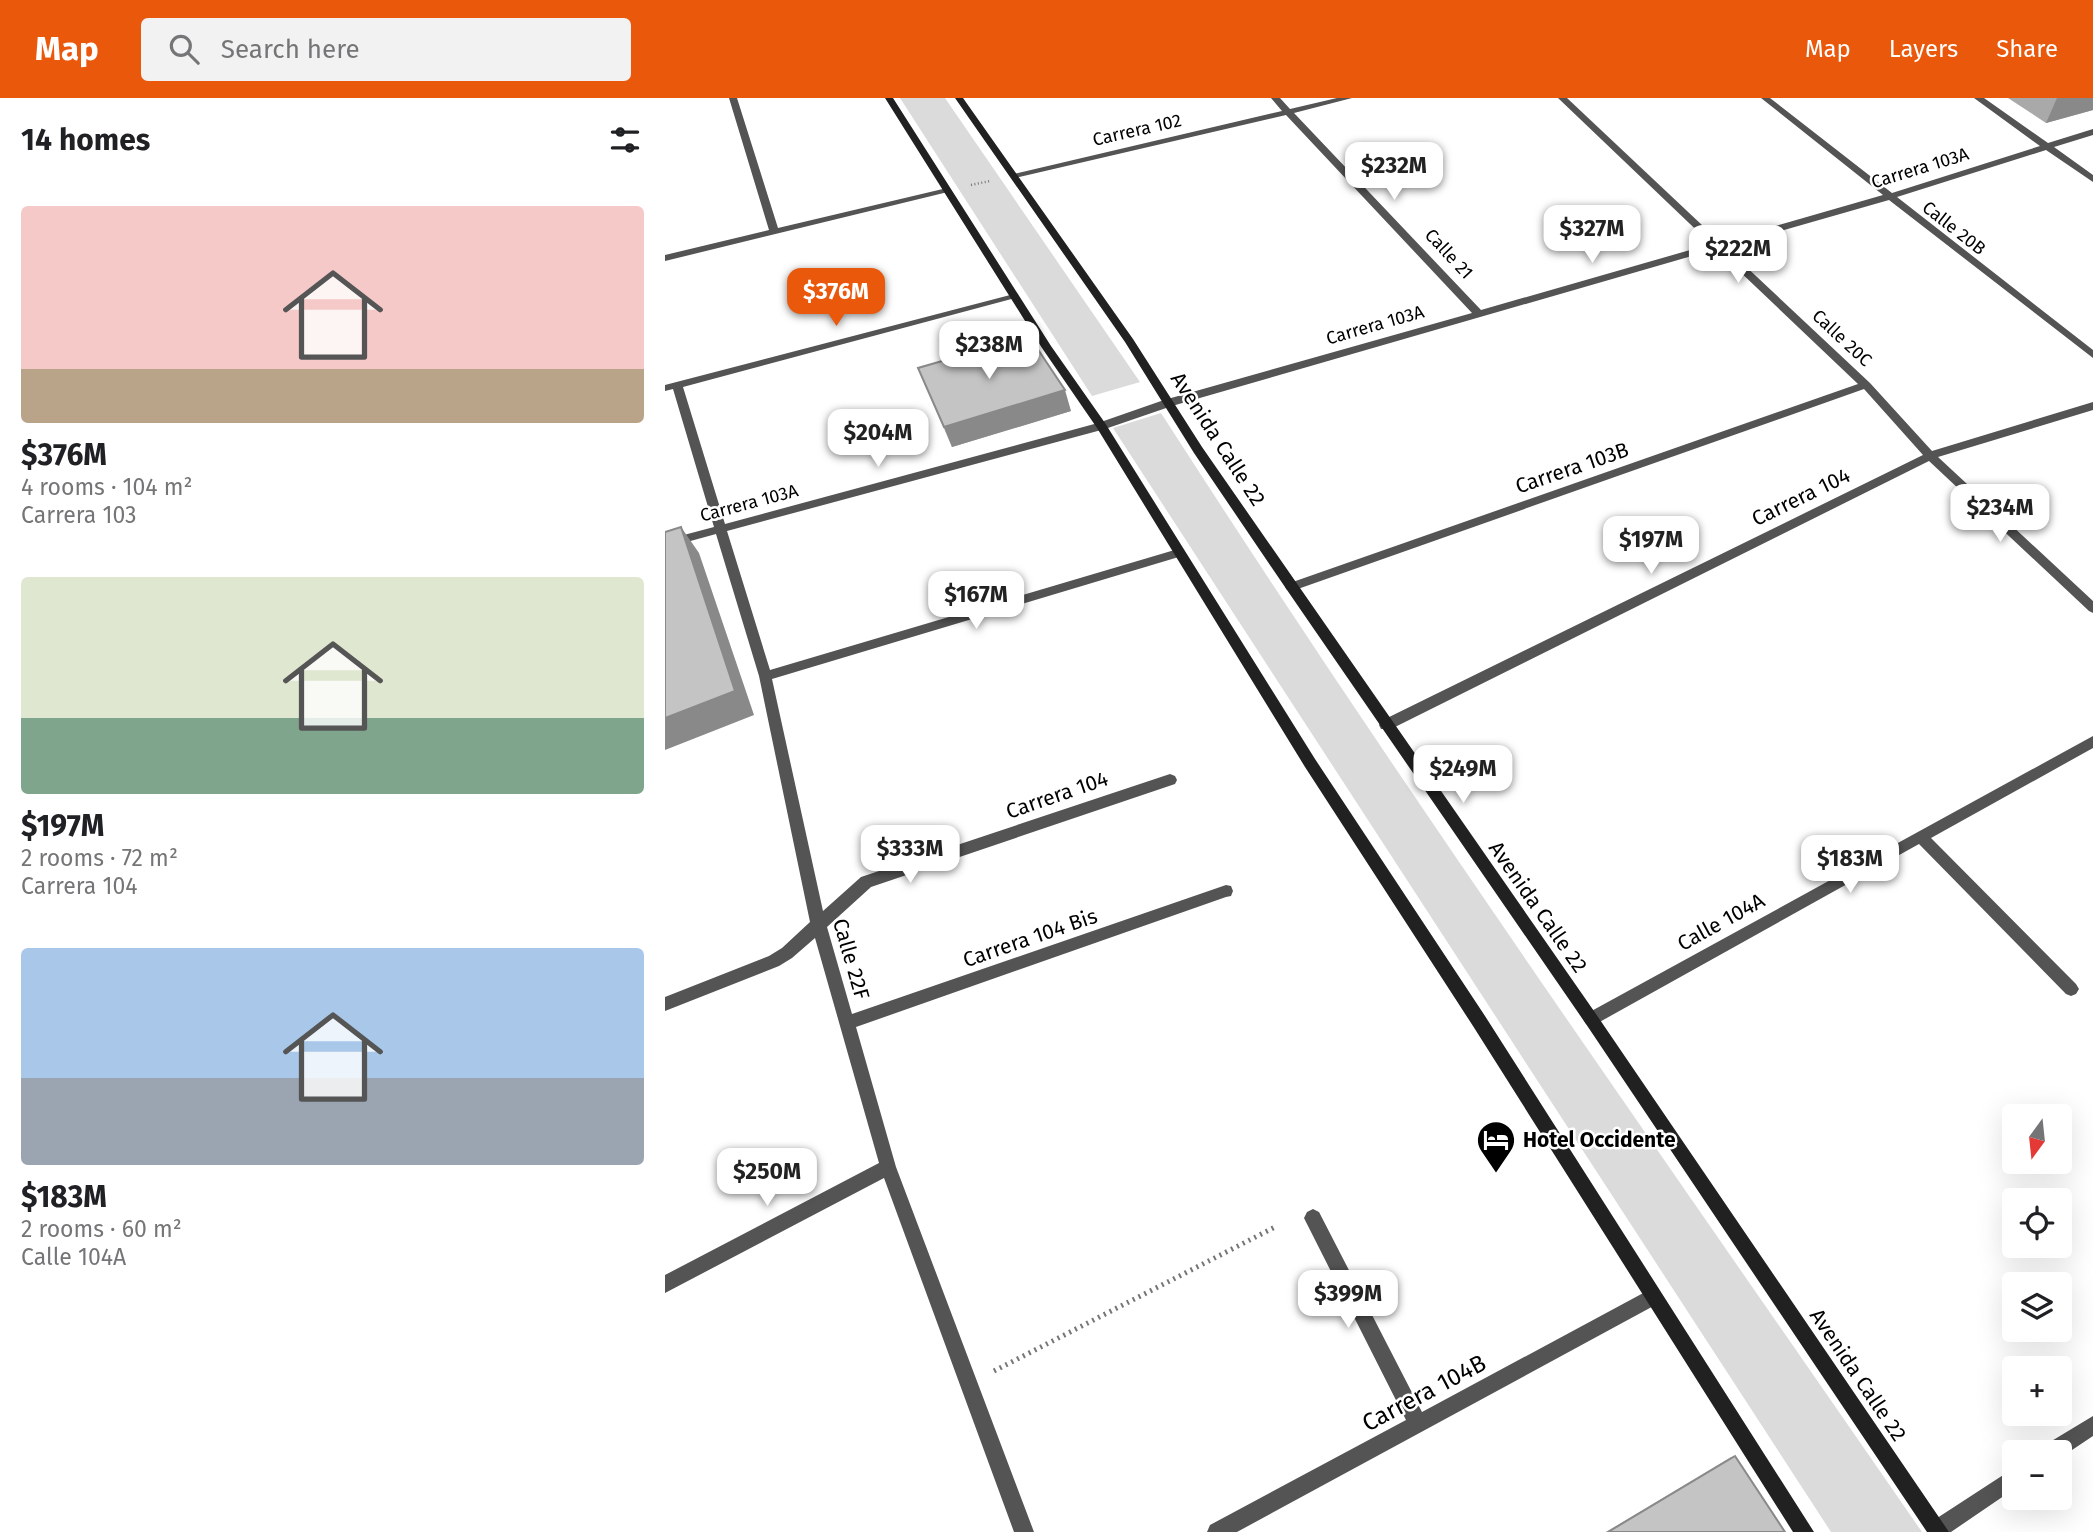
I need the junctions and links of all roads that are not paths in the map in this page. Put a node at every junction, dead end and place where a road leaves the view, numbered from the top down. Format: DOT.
graph roads {
  1 [pos="733,98"];
  2 [pos="890,98"];
  3 [pos="959,98"];
  4 [pos="1275,98"];
  5 [pos="1348,98"];
  6 [pos="1562,98"];
  7 [pos="1765,98"];
  8 [pos="1978,98"];
  9 [pos="1288,111"];
  10 [pos="2093,132"];
  11 [pos="2047,146"];
  12 [pos="1015,175"];
  13 [pos="2093,179"];
  14 [pos="947,191"];
  15 [pos="1888,197"];
  16 [pos="774,232"];
  17 [pos="1718,245"];
  18 [pos="665,258"];
  19 [pos="1014,297"];
  20 [pos="1478,313"];
  21 [pos="2093,355"];
  22 [pos="1866,385"];
  23 [pos="671,387"];
  24 [pos="1168,402"];
  25 [pos="2093,406"];
  26 [pos="1101,426"];
  27 [pos="1930,456"];
  28 [pos="721,528"];
  29 [pos="665,544"];
  30 [pos="1178,553"];
  31 [pos="1291,587"];
  32 [pos="2093,608"];
  33 [pos="765,676"];
  34 [pos="1387,725"];
  35 [pos="2093,741"];
  36 [pos="1170,780"];
  37 [pos="1920,835"];
  38 [pos="1226,891"];
  39 [pos="818,923"];
  40 [pos="2071,989"];
  41 [pos="665,1004"];
  42 [pos="1591,1019"];
  43 [pos="848,1023"];
  44 [pos="888,1167"];
  45 [pos="1313,1218"];
  46 [pos="665,1284"];
  47 [pos="1653,1297"];
  48 [pos="1418,1424"];
  49 [pos="2093,1426"];
  50 [pos="2071,1440"];
  51 [pos="2002,1486"];
  52 [pos="1938,1531"];
  53 [pos="1024,1532"];
  54 [pos="1217,1532"];
  55 [pos="1804,1532"];
  1 -- 16 [label="street"];
  2 -- 14 [label="street"];
  3 -- 12 [label="street, Avenida Calle 22"];
  4 -- 9 [label="street, Calle 21"];
  5 -- 9 [label="street, Carrera 102"];
  6 -- 17 [label="street, Calle 20C"];
  7 -- 15 [label="street, Calle 20B"];
  8 -- 11 [label="street"];
  9 -- 12 [label="street, Carrera 102"];
  9 -- 20 [label="street, Calle 21"];
  10 -- 11 [label="street, Carrera 103A"];
  11 -- 13 [label="street"];
  11 -- 15 [label="street, Carrera 103A"];
  12 -- 24 [label="street, Avenida Calle 22"];
  14 -- 16 [label="street"];
  14 -- 19 [label="street"];
  15 -- 17 [label="street, Carrera 103A"];
  15 -- 21 [label="street, Calle 20B"];
  16 -- 18 [label="street"];
  17 -- 20 [label="street, Carrera 103A"];
  17 -- 22 [label="street, Calle 20C"];
  19 -- 23 [label="street"];
  19 -- 26 [label="street"];
  20 -- 24 [label="street, Carrera 103A"];
  22 -- 27 [label="street, Calle 20C"];
  22 -- 31 [label="street, Carrera 103B"];
  23 -- 28 [label="street, Calle 22F"];
  24 -- 26 [label="street, Carrera 103A"];
  24 -- 31 [label="street, Avenida Calle 22"];
  25 -- 27 [label="street, Carrera 104"];
  26 -- 28 [label="street, Carrera 103A"];
  26 -- 30 [label="street"];
  27 -- 32 [label="street, Calle 20C"];
  27 -- 34 [label="street, Carrera 104"];
  28 -- 29 [label="street, Carrera 103A"];
  28 -- 33 [label="street, Calle 22F"];
  30 -- 33 [label="street"];
  30 -- 47 [label="street"];
  31 -- 34 [label="street, Avenida Calle 22"];
  33 -- 39 [label="street, Calle 22F"];
  34 -- 42 [label="street, Avenida Calle 22"];
  35 -- 37 [label="street, Calle 104A"];
  36 -- 39 [label="street, Carrera 104"];
  37 -- 40 [label="street"];
  37 -- 42 [label="street, Calle 104A"];
  38 -- 43 [label="street, Carrera 104 Bis"];
  39 -- 41 [label="street, Carrera 104"];
  39 -- 43 [label="street, Calle 22F"];
  42 -- 52 [label="street, Avenida Calle 22"];
  43 -- 44 [label="street, Calle 22F"];
  44 -- 46 [label="street"];
  44 -- 53 [label="street, Calle 22F"];
  45 -- 48 [label="street"];
  47 -- 48 [label="street, Carrera 104B"];
  47 -- 55 [label="street"];
  48 -- 54 [label="street, Carrera 104B"];
  49 -- 50 [label="street"];
  51 -- 52 [label="street"];
}
